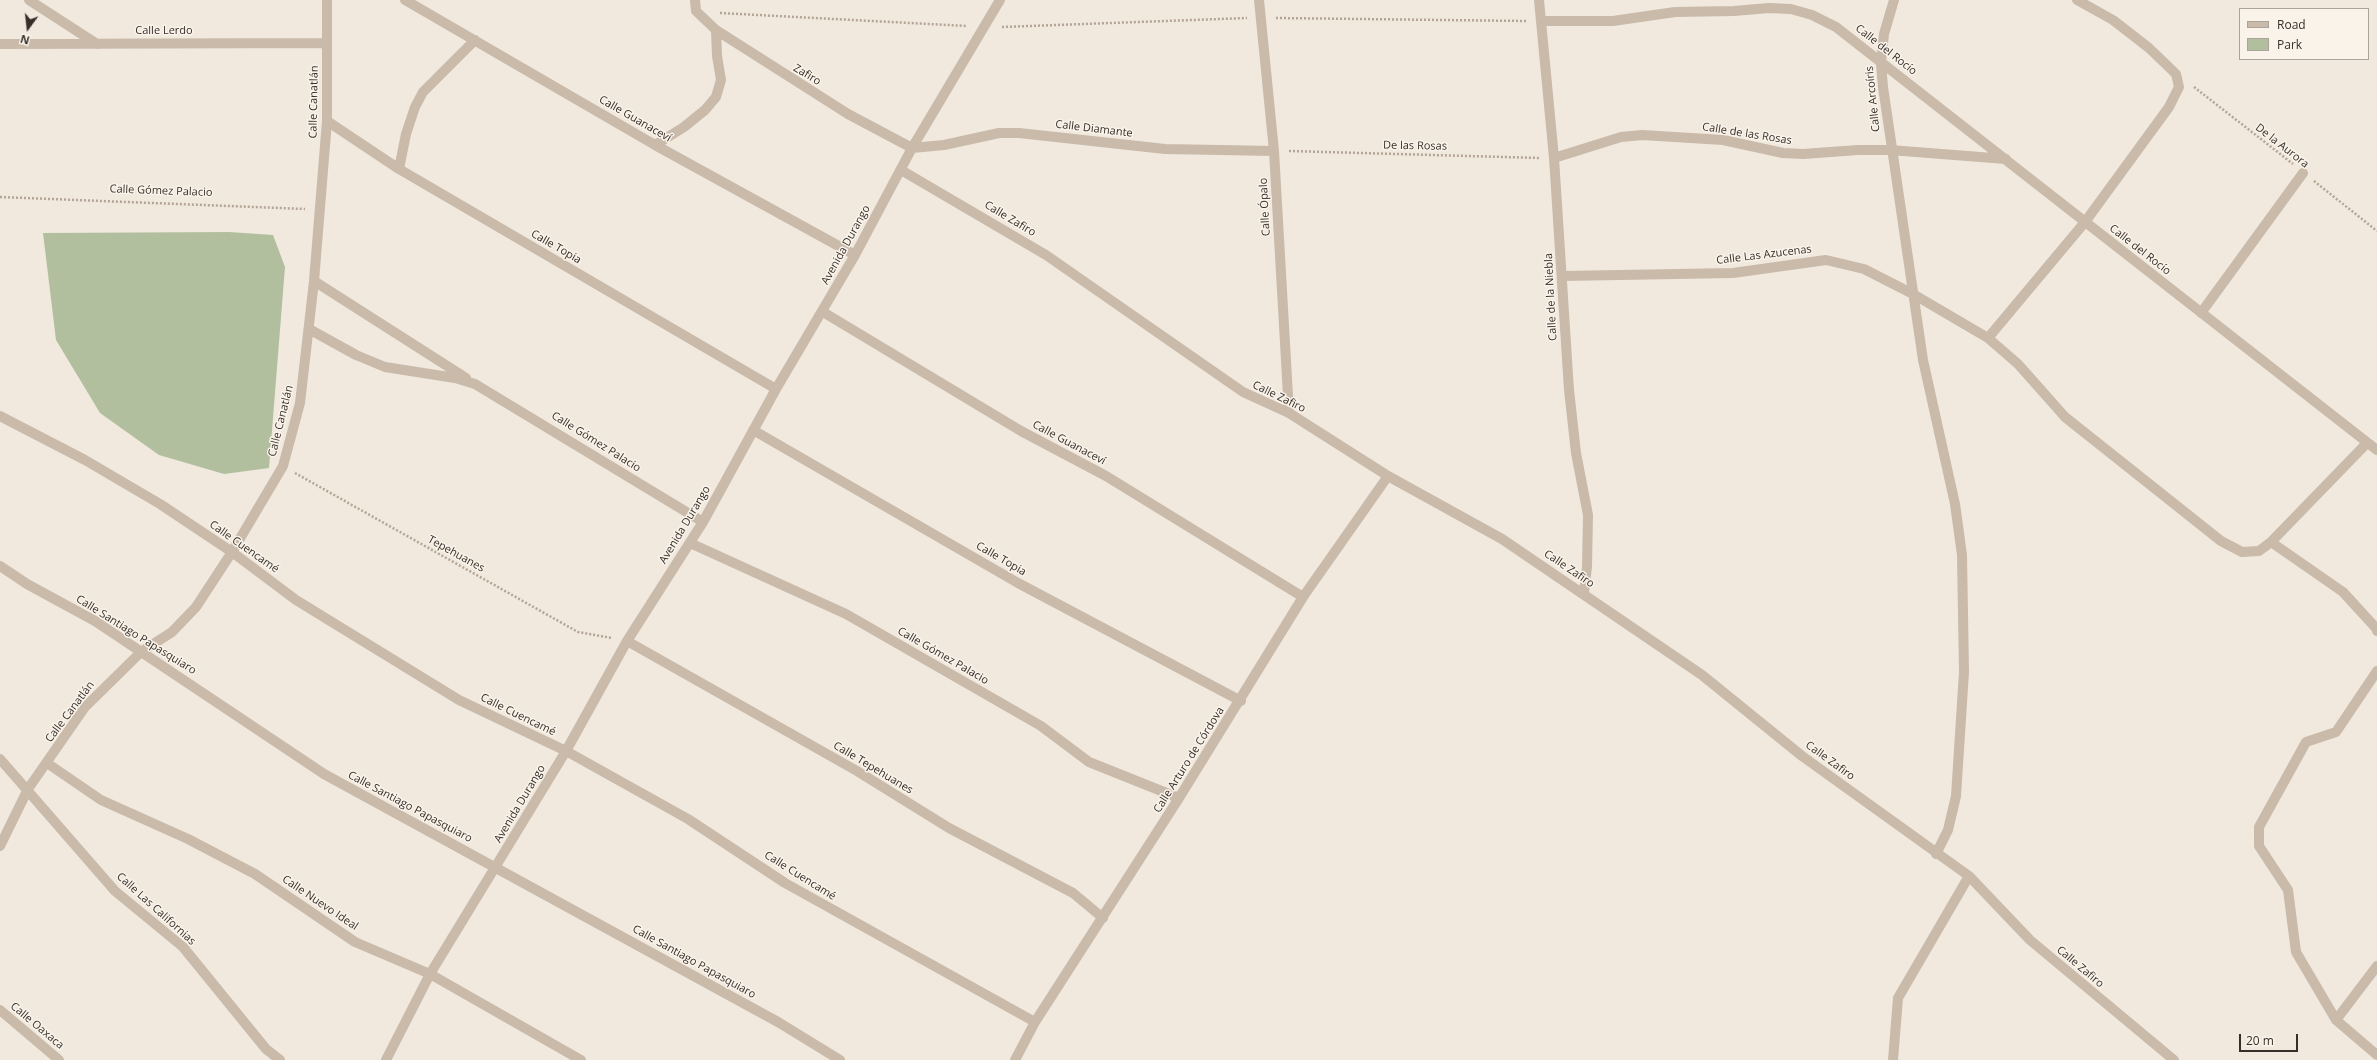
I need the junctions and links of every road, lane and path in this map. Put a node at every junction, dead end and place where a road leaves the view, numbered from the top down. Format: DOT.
graph roads {
  1 [pos="29,0"];
  2 [pos="327,0"];
  3 [pos="405,0"];
  4 [pos="695,0"];
  5 [pos="1000,0"];
  6 [pos="1259,0"];
  7 [pos="1539,0"];
  8 [pos="1894,0"];
  9 [pos="2077,0"];
  10 [pos="1260,18"];
  11 [pos="1542,21"];
  12 [pos="716,30"];
  13 [pos="474,40"];
  14 [pos="327,43"];
  15 [pos="0,44"];
  16 [pos="97,44"];
  17 [pos="1881,63"];
  18 [pos="2176,74"];
  19 [pos="327,121"];
  20 [pos="655,145"];
  21 [pos="912,148"];
  22 [pos="1890,150"];
  23 [pos="1274,151"];
  24 [pos="1554,158"];
  25 [pos="2006,160"];
  26 [pos="399,169"];
  27 [pos="901,170"];
  28 [pos="2303,173"];
  29 [pos="0,197"];
  30 [pos="321,210"];
  31 [pos="2085,222"];
  32 [pos="2377,231"];
  33 [pos="855,255"];
  34 [pos="1563,276"];
  35 [pos="314,281"];
  36 [pos="1913,294"];
  37 [pos="823,312"];
  38 [pos="2201,314"];
  39 [pos="309,329"];
  40 [pos="1988,338"];
  41 [pos="475,384"];
  42 [pos="776,389"];
  43 [pos="1289,413"];
  44 [pos="0,416"];
  45 [pos="753,430"];
  46 [pos="2367,443"];
  47 [pos="2377,450"];
  48 [pos="283,466"];
  49 [pos="1388,476"];
  50 [pos="703,522"];
  51 [pos="2271,542"];
  52 [pos="690,543"];
  53 [pos="232,552"];
  54 [pos="0,566"];
  55 [pos="1584,592"];
  56 [pos="1303,597"];
  57 [pos="2377,631"];
  58 [pos="627,641"];
  59 [pos="141,652"];
  60 [pos="2377,671"];
  61 [pos="1240,701"];
  62 [pos="566,751"];
  63 [pos="0,759"];
  64 [pos="47,763"];
  65 [pos="28,789"];
  66 [pos="1179,798"];
  67 [pos="0,846"];
  68 [pos="1936,854"];
  69 [pos="496,867"];
  70 [pos="1969,876"];
  71 [pos="1103,918"];
  72 [pos="2377,966"];
  73 [pos="430,974"];
  74 [pos="0,1010"];
  75 [pos="2336,1020"];
  76 [pos="1035,1022"];
  77 [pos="2377,1055"];
  78 [pos="59,1060"];
  79 [pos="280,1060"];
  80 [pos="386,1060"];
  81 [pos="581,1060"];
  82 [pos="840,1060"];
  83 [pos="1015,1060"];
  84 [pos="1893,1060"];
  85 [pos="2174,1060"];
  1 -- 16 [label="street"];
  2 -- 14 [label="street, Calle Canatlán"];
  3 -- 13 [label="street, Calle Guanaceví"];
  4 -- 12 [label="street, Zafiro"];
  5 -- 21 [label="street, Avenida Durango"];
  6 -- 10 [label="street, Calle Ópalo"];
  7 -- 11 [label="street, Calle de la Niebla"];
  8 -- 17 [label="street, Calle Arcoíris"];
  9 -- 18 [label="street"];
  10 -- 11 [label="path"];
  10 -- 23 [label="street, Calle Ópalo"];
  11 -- 17 [label="street, Calle del Rocío"];
  11 -- 24 [label="street, Calle de la Niebla"];
  12 -- 20 [label="street"];
  12 -- 21 [label="street, Zafiro"];
  13 -- 20 [label="street, Calle Guanaceví"];
  13 -- 26 [label="street"];
  14 -- 16 [label="street, Calle Lerdo"];
  14 -- 19 [label="street, Calle Canatlán"];
  15 -- 16 [label="street, Calle Lerdo"];
  17 -- 22 [label="street, Calle Arcoíris"];
  17 -- 25 [label="street, Calle del Rocío"];
  18 -- 28 [label="path, De la Aurora"];
  18 -- 31 [label="street"];
  19 -- 26 [label="street, Calle Topia"];
  19 -- 30 [label="street, Calle Canatlán"];
  20 -- 33 [label="street, Calle Guanaceví"];
  21 -- 23 [label="street, Calle Diamante"];
  21 -- 27 [label="street, Avenida Durango"];
  22 -- 24 [label="street, Calle de las Rosas"];
  22 -- 25 [label="street, Calle de las Rosas"];
  22 -- 36 [label="street, Calle Arcoíris"];
  23 -- 24 [label="path, De las Rosas"];
  23 -- 43 [label="street, Calle Ópalo"];
  24 -- 34 [label="street, Calle de la Niebla"];
  25 -- 31 [label="street, Calle del Rocío"];
  26 -- 42 [label="street, Calle Topia"];
  27 -- 33 [label="street, Avenida Durango"];
  27 -- 43 [label="street, Calle Zafiro"];
  28 -- 32 [label="path, De la Aurora"];
  28 -- 38 [label="street"];
  29 -- 30 [label="path, Calle Gómez Palacio"];
  30 -- 35 [label="street, Calle Canatlán"];
  31 -- 38 [label="street, Calle del Rocío"];
  31 -- 40 [label="street"];
  33 -- 37 [label="street, Avenida Durango"];
  34 -- 36 [label="street, Calle Las Azucenas"];
  34 -- 55 [label="street, Calle de la Niebla"];
  35 -- 39 [label="street, Calle Canatlán"];
  35 -- 41 [label="street, Calle Gómez Palacio"];
  36 -- 40 [label="street, Calle Las Azucenas"];
  36 -- 68 [label="street, Calle Arcoíris"];
  37 -- 42 [label="street, Avenida Durango"];
  37 -- 56 [label="street, Calle Guanaceví"];
  38 -- 46 [label="street, Calle del Rocío"];
  39 -- 41 [label="street, Calle Gómez Palacio"];
  39 -- 48 [label="street, Calle Canatlán"];
  40 -- 51 [label="street, Calle Las Azucenas"];
  41 -- 50 [label="street, Calle Gómez Palacio"];
  42 -- 45 [label="street, Avenida Durango"];
  43 -- 49 [label="street, Calle Zafiro"];
  44 -- 53 [label="street, Calle Cuencamé"];
  45 -- 50 [label="street, Avenida Durango"];
  45 -- 61 [label="street, Calle Topia"];
  46 -- 47 [label="street, Calle del Rocío"];
  46 -- 51 [label="street, Calle Las Azucenas"];
  48 -- 53 [label="street, Calle Canatlán"];
  48 -- 58 [label="path, Tepehuanes"];
  49 -- 55 [label="street, Calle Zafiro"];
  49 -- 56 [label="street, Calle Arturo de Córdova"];
  50 -- 52 [label="street, Avenida Durango"];
  51 -- 57 [label="street"];
  52 -- 58 [label="street, Avenida Durango"];
  52 -- 66 [label="street, Calle Gómez Palacio"];
  53 -- 59 [label="street, Calle Canatlán"];
  53 -- 62 [label="street, Calle Cuencamé"];
  54 -- 59 [label="street, Calle Santiago Papasquiaro"];
  55 -- 68 [label="street, Calle Zafiro"];
  56 -- 61 [label="street, Calle Arturo de Córdova"];
  58 -- 62 [label="street, Avenida Durango"];
  58 -- 71 [label="street, Calle Tepehuanes"];
  59 -- 64 [label="street, Calle Canatlán"];
  59 -- 69 [label="street, Calle Santiago Papasquiaro"];
  60 -- 75 [label="street"];
  61 -- 66 [label="street, Calle Arturo de Córdova"];
  62 -- 69 [label="street, Avenida Durango"];
  62 -- 76 [label="street, Calle Cuencamé"];
  63 -- 65 [label="street, Calle Las Californias"];
  64 -- 65 [label="street, Calle Canatlán"];
  64 -- 73 [label="street, Calle Nuevo Ideal"];
  65 -- 67 [label="street, Calle Canatlán"];
  65 -- 79 [label="street, Calle Las Californias"];
  66 -- 71 [label="street, Calle Arturo de Córdova"];
  68 -- 70 [label="street, Calle Zafiro"];
  69 -- 73 [label="street, Avenida Durango"];
  69 -- 82 [label="street, Calle Santiago Papasquiaro"];
  70 -- 84 [label="street"];
  70 -- 85 [label="street, Calle Zafiro"];
  71 -- 76 [label="street, Calle Arturo de Córdova"];
  72 -- 75 [label="street"];
  73 -- 80 [label="street, Avenida Durango"];
  73 -- 81 [label="street, Calle Nuevo Ideal"];
  74 -- 78 [label="street, Calle Oaxaca"];
  75 -- 77 [label="street"];
  76 -- 83 [label="street, Calle Arturo de Córdova"];
}
